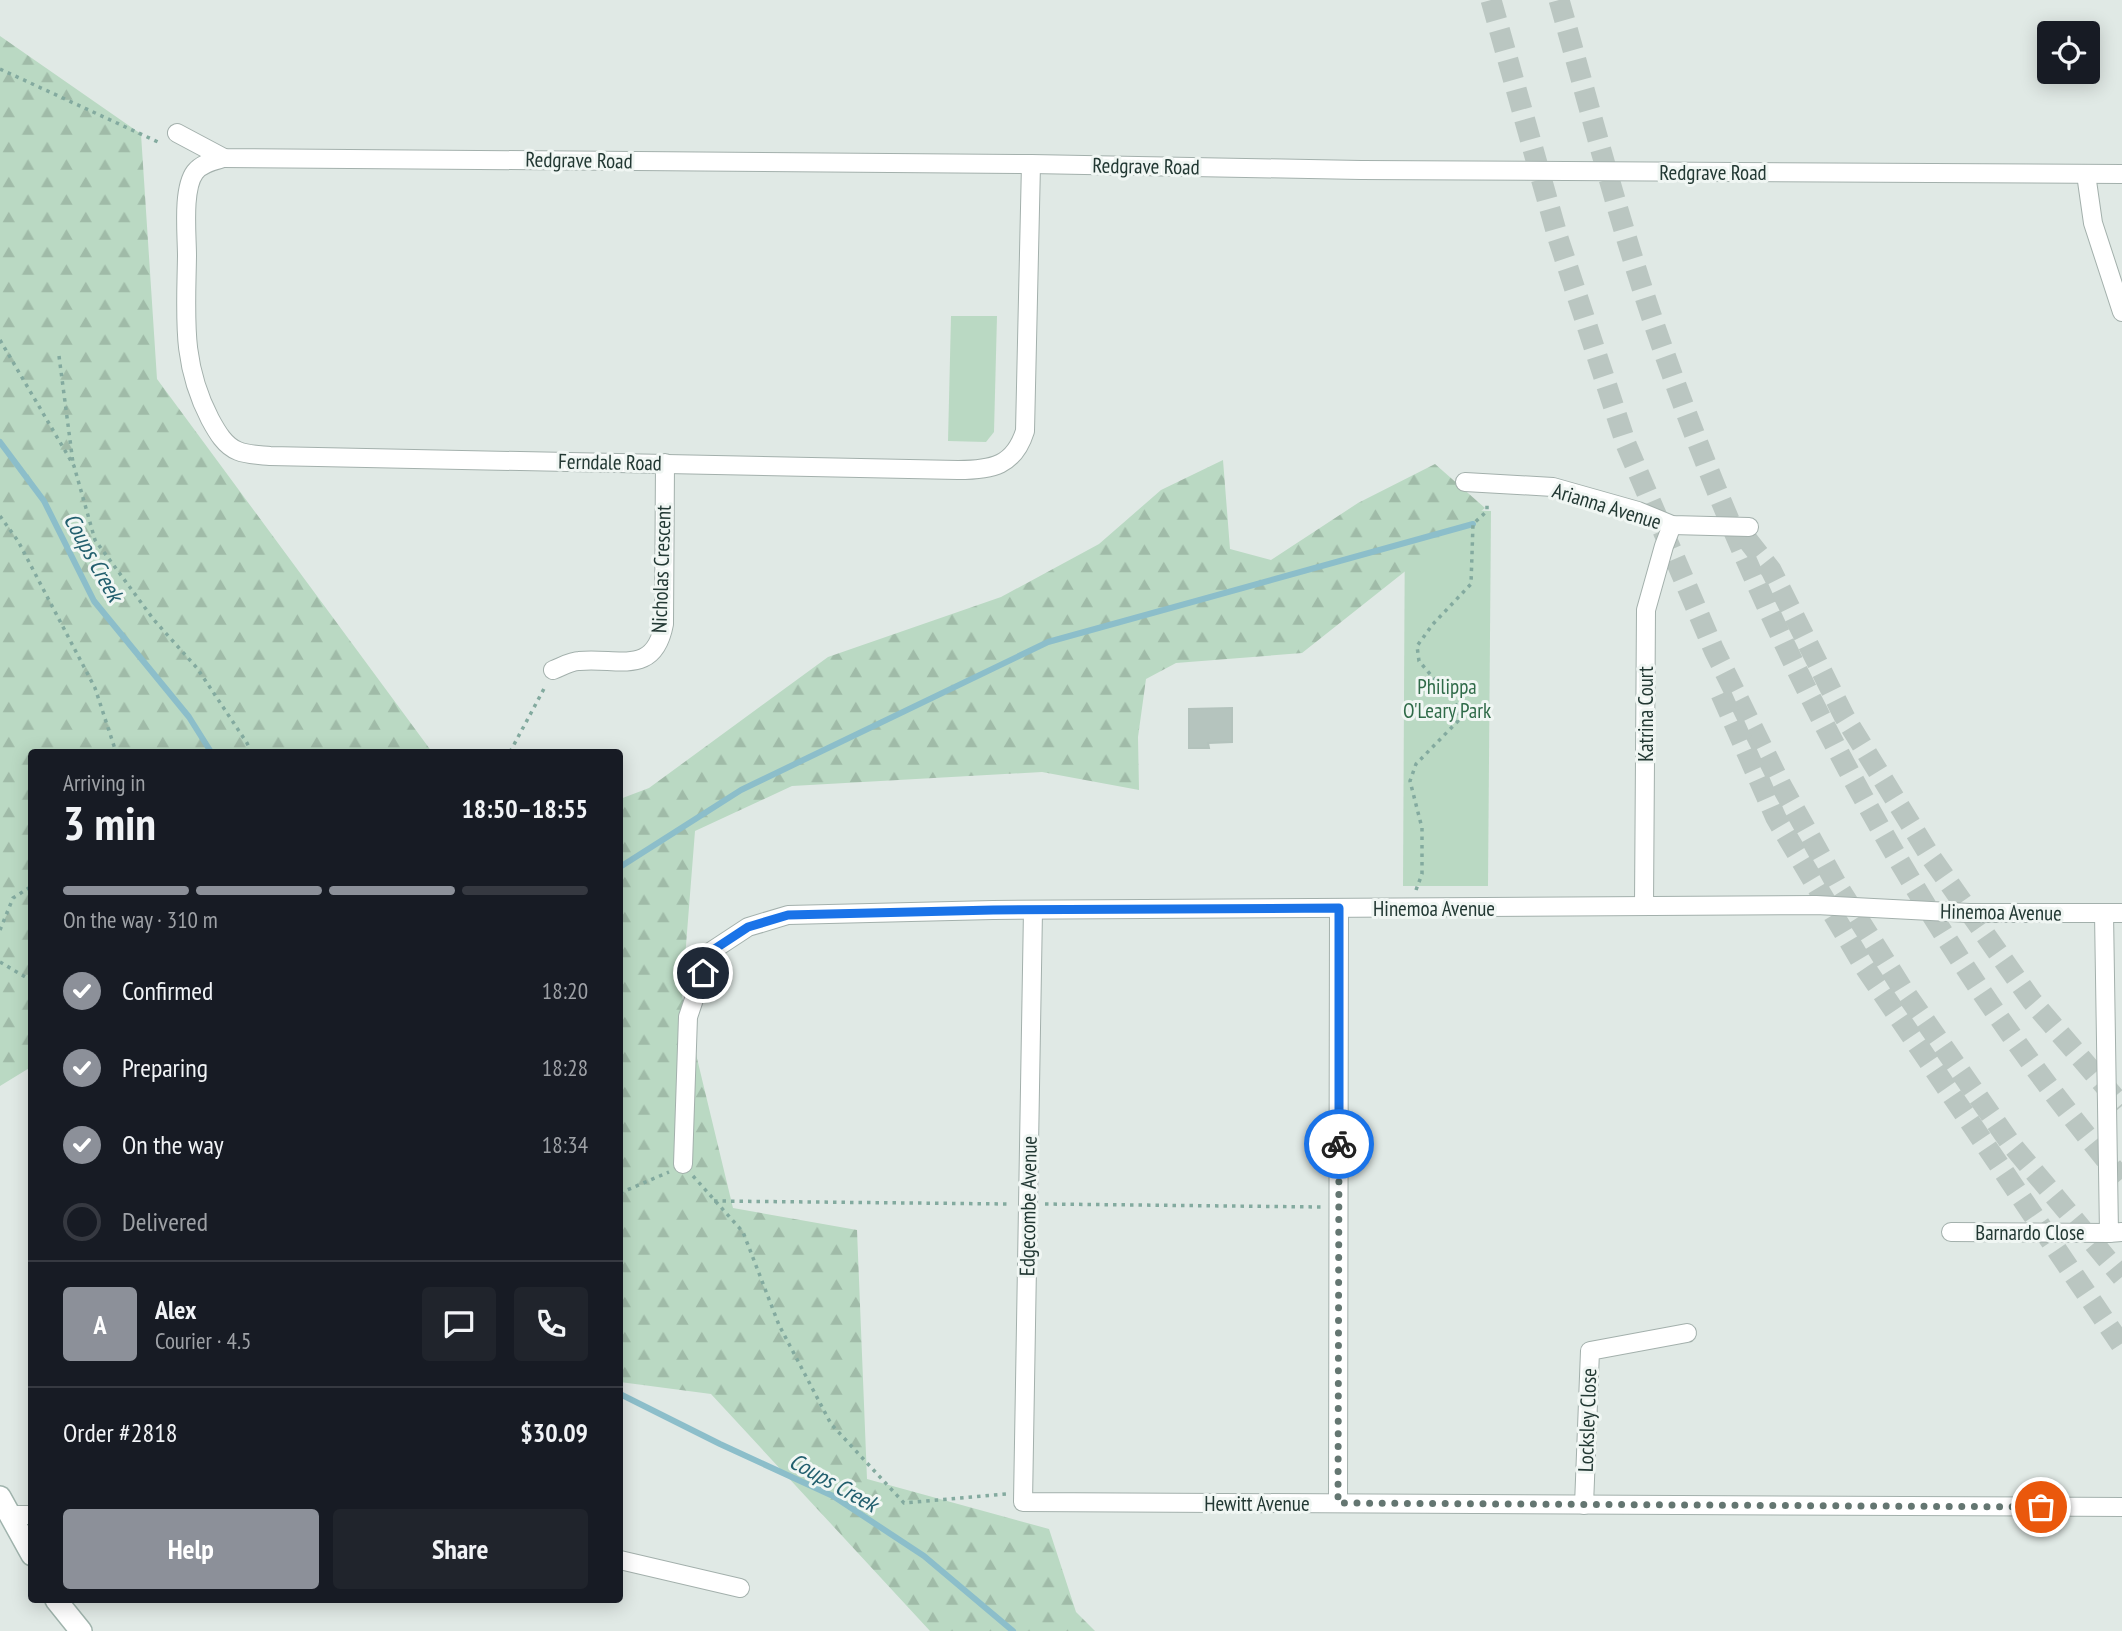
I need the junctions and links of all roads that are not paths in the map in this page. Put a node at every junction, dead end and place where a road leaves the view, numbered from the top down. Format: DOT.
graph roads {
  1 [pos="177,133"];
  2 [pos="224,158"];
  3 [pos="1031,164"];
  4 [pos="2085,174"];
  5 [pos="2122,174"];
  6 [pos="2122,312"];
  7 [pos="664,463"];
  8 [pos="1465,482"];
  9 [pos="1672,526"];
  10 [pos="1749,527"];
  11 [pos="553,670"];
  12 [pos="1644,906"];
  13 [pos="1339,908"];
  14 [pos="1033,910"];
  15 [pos="2113,913"];
  16 [pos="683,1164"];
  17 [pos="1951,1232"];
  18 [pos="2115,1233"];
  19 [pos="1687,1333"];
  20 [pos="1023,1502"];
  21 [pos="1338,1503"];
  22 [pos="1584,1504"];
  23 [pos="4,1506"];
  24 [pos="2122,1507"];
  25 [pos="28,1514"];
  26 [pos="28,1548"];
  27 [pos="623,1561"];
  28 [pos="740,1588"];
  29 [pos="58,1603"];
  30 [pos="81,1631"];
  1 -- 2 [label="street, Redgrave Road"];
  2 -- 3 [label="street, Redgrave Road"];
  2 -- 7 [label="street, Ferndale Road"];
  3 -- 4 [label="street, Redgrave Road"];
  3 -- 7 [label="street, Ferndale Road"];
  4 -- 5 [label="street, Redgrave Road"];
  4 -- 6 [label="street"];
  7 -- 11 [label="street, Nicholas Crescent"];
  8 -- 9 [label="street, Arianna Avenue"];
  9 -- 10 [label="street, Arianna Avenue"];
  9 -- 12 [label="street, Katrina Court"];
  12 -- 13 [label="street, Hinemoa Avenue"];
  12 -- 15 [label="street, Hinemoa Avenue"];
  13 -- 14 [label="street, Hinemoa Avenue"];
  13 -- 21 [label="street"];
  14 -- 16 [label="street, Hinemoa Avenue"];
  14 -- 20 [label="street, Edgecombe Avenue"];
  15 -- 18 [label="street"];
  17 -- 18 [label="street, Barnardo Close"];
  19 -- 22 [label="street, Locksley Close"];
  20 -- 21 [label="street, Hewitt Avenue"];
  21 -- 22 [label="street, Hewitt Avenue"];
  22 -- 24 [label="street, Hewitt Avenue"];
  23 -- 25 [label="street"];
  23 -- 26 [label="main road"];
  27 -- 28 [label="street"];
  29 -- 30 [label="main road"];
}
